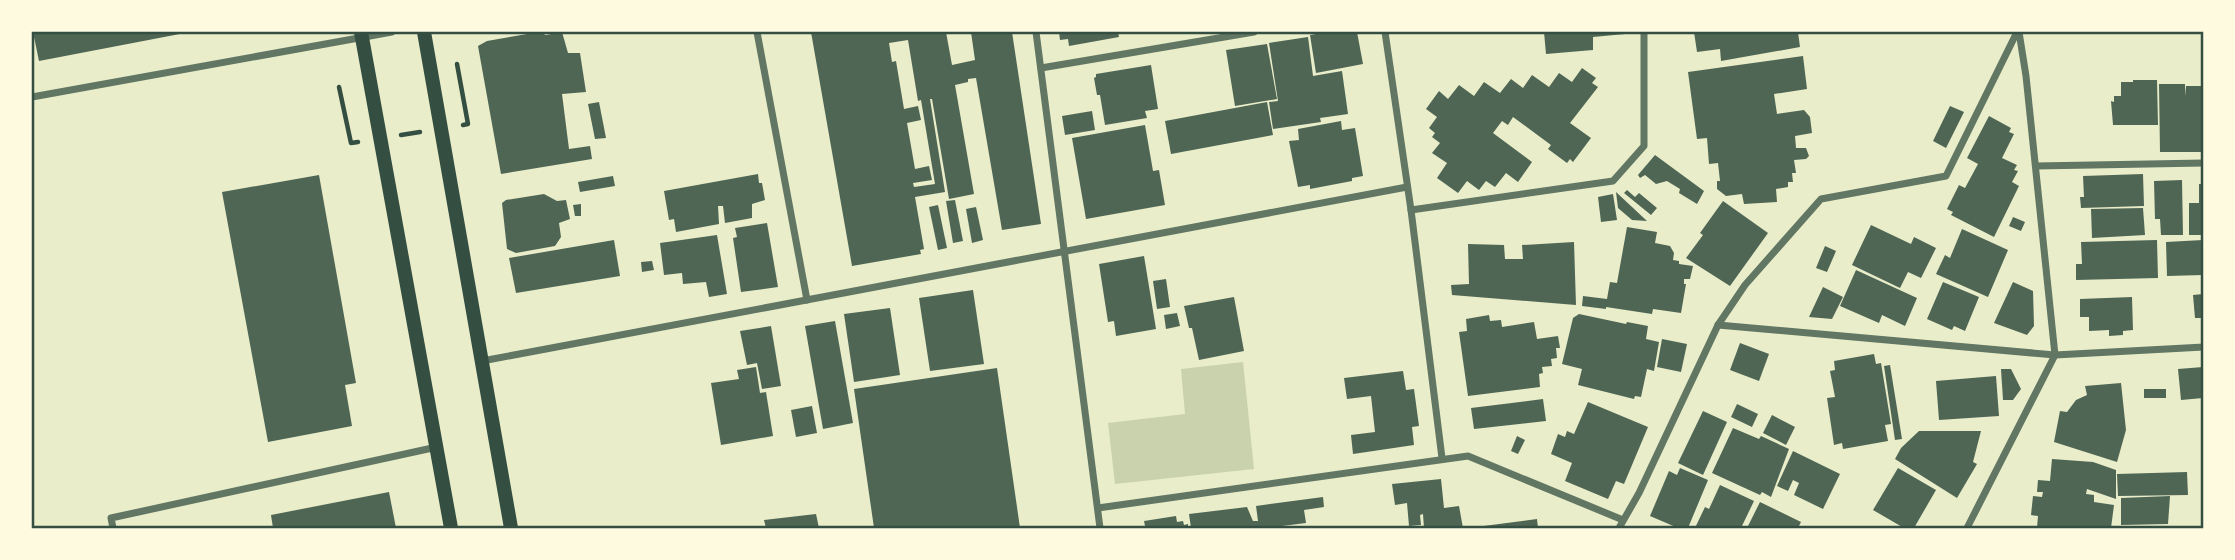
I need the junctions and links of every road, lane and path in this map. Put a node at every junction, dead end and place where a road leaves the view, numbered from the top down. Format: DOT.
graph roads {
  1 [pos="392,32"];
  2 [pos="424,32"];
  3 [pos="757,32"];
  4 [pos="1036,32"];
  5 [pos="1254,32"];
  6 [pos="1385,32"];
  7 [pos="1644,32"];
  8 [pos="2018,32"];
  9 [pos="362,35"];
  10 [pos="457,64"];
  11 [pos="1041,68"];
  12 [pos="339,87"];
  13 [pos="32,97"];
  14 [pos="455,126"];
  15 [pos="429,130"];
  16 [pos="390,137"];
  17 [pos="364,141"];
  18 [pos="2203,163"];
  19 [pos="2036,166"];
  20 [pos="1407,187"];
  21 [pos="1411,210"];
  22 [pos="1065,250"];
  23 [pos="807,300"];
  24 [pos="1718,325"];
  25 [pos="2203,347"];
  26 [pos="2055,355"];
  27 [pos="482,361"];
  28 [pos="438,447"];
  29 [pos="1442,458"];
  30 [pos="1098,508"];
  31 [pos="1623,520"];
  32 [pos="113,528"];
  33 [pos="451,528"];
  34 [pos="511,528"];
  35 [pos="1100,528"];
  36 [pos="1619,528"];
  37 [pos="1967,528"];
  1 -- 9 [label="street"];
  2 -- 27 [label="main road"];
  3 -- 23 [label="street"];
  4 -- 11 [label="street"];
  5 -- 11 [label="street"];
  6 -- 20 [label="street"];
  7 -- 21 [label="street"];
  8 -- 19 [label="street"];
  8 -- 24 [label="street"];
  9 -- 13 [label="street"];
  9 -- 28 [label="main road"];
  10 -- 14 [label="path"];
  11 -- 22 [label="street"];
  12 -- 17 [label="path"];
  15 -- 16 [label="path"];
  18 -- 19 [label="street"];
  19 -- 26 [label="street"];
  20 -- 21 [label="street"];
  20 -- 22 [label="street"];
  21 -- 29 [label="street"];
  22 -- 23 [label="street"];
  22 -- 30 [label="street"];
  23 -- 27 [label="street"];
  24 -- 26 [label="street"];
  24 -- 31 [label="street"];
  25 -- 26 [label="street"];
  26 -- 37 [label="street"];
  27 -- 34 [label="main road"];
  28 -- 32 [label="street"];
  28 -- 33 [label="main road"];
  29 -- 30 [label="street"];
  29 -- 31 [label="street"];
  30 -- 35 [label="street"];
  31 -- 36 [label="street"];
}
